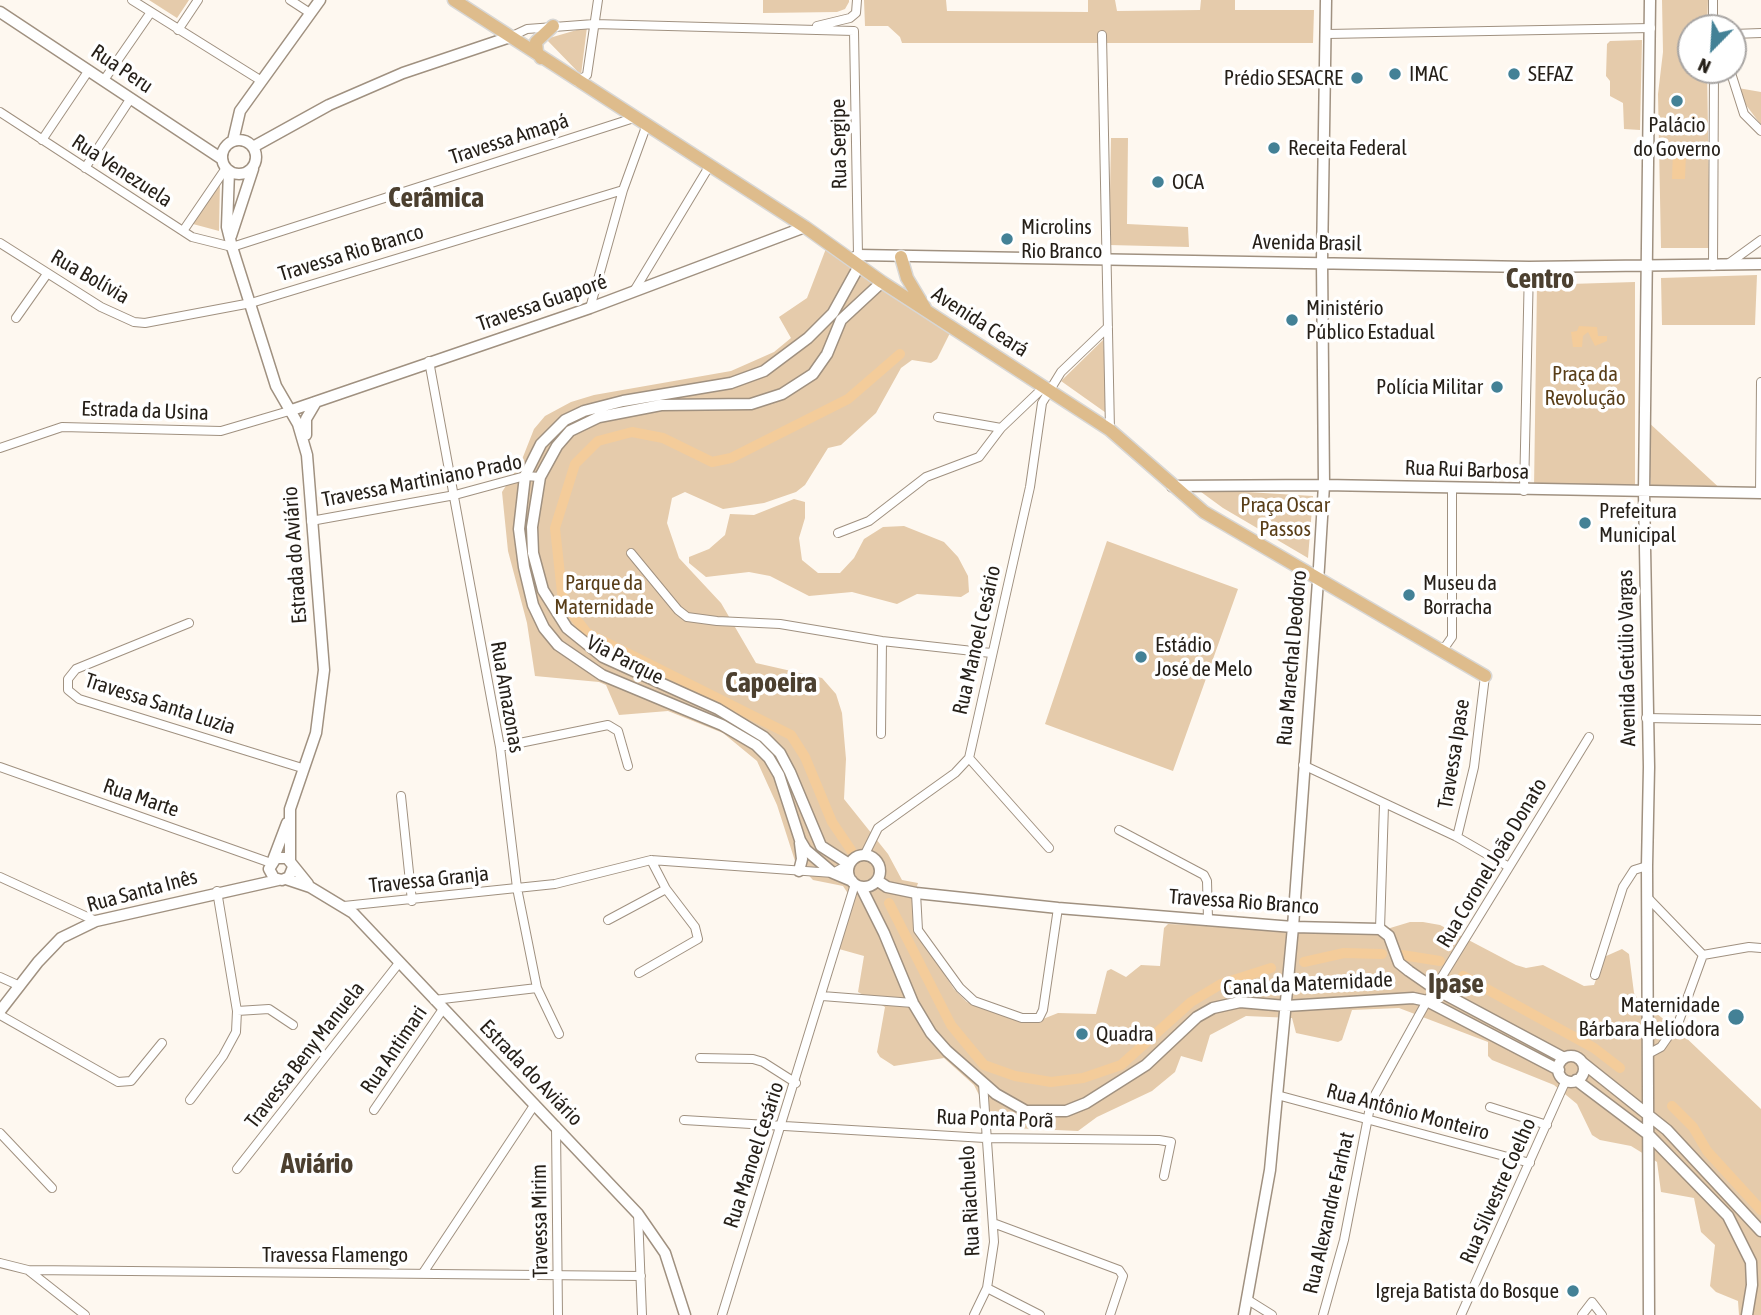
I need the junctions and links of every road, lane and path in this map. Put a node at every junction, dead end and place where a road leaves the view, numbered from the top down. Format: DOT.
graph roads {
  1 [pos="132,0"];
  2 [pos="198,0"];
  3 [pos="290,0"];
  4 [pos="320,0"];
  5 [pos="454,0"];
  6 [pos="598,0"];
  7 [pos="857,0"];
  8 [pos="1326,0"];
  9 [pos="1650,0"];
  10 [pos="0,12"];
  11 [pos="150,12"];
  12 [pos="310,13"];
  13 [pos="594,24"];
  14 [pos="553,26"];
  15 [pos="810,27"];
  16 [pos="1651,28"];
  17 [pos="178,30"];
  18 [pos="1327,34"];
  19 [pos="1102,35"];
  20 [pos="510,37"];
  21 [pos="541,58"];
  22 [pos="89,69"];
  23 [pos="104,80"];
  24 [pos="260,80"];
  25 [pos="577,82"];
  26 [pos="1714,84"];
  27 [pos="1734,84"];
  28 [pos="131,98"];
  29 [pos="0,112"];
  30 [pos="642,120"];
  31 [pos="1761,131"];
  32 [pos="42,140"];
  33 [pos="233,141"];
  34 [pos="253,147"];
  35 [pos="710,165"];
  36 [pos="226,166"];
  37 [pos="85,168"];
  38 [pos="253,169"];
  39 [pos="623,190"];
  40 [pos="805,227"];
  41 [pos="183,231"];
  42 [pos="1761,240"];
  43 [pos="231,242"];
  44 [pos="0,243"];
  45 [pos="901,257"];
  46 [pos="859,259"];
  47 [pos="1106,260"];
  48 [pos="1322,261"];
  49 [pos="1761,264"];
  50 [pos="1713,266"];
  51 [pos="1726,266"];
  52 [pos="1529,267"];
  53 [pos="1646,267"];
  54 [pos="47,274"];
  55 [pos="882,282"];
  56 [pos="634,291"];
  57 [pos="251,303"];
  58 [pos="590,308"];
  59 [pos="927,311"];
  60 [pos="16,318"];
  61 [pos="168,320"];
  62 [pos="1108,327"];
  63 [pos="808,338"];
  64 [pos="827,354"];
  65 [pos="429,361"];
  66 [pos="1761,382"];
  67 [pos="1046,388"];
  68 [pos="321,398"];
  69 [pos="289,411"];
  70 [pos="938,417"];
  71 [pos="1001,428"];
  72 [pos="1110,430"];
  73 [pos="0,448"];
  74 [pos="307,455"];
  75 [pos="525,476"];
  76 [pos="540,477"];
  77 [pos="1324,485"];
  78 [pos="1172,486"];
  79 [pos="1452,489"];
  80 [pos="1524,491"];
  81 [pos="1644,492"];
  82 [pos="1761,493"];
  83 [pos="455,495"];
  84 [pos="311,521"];
  85 [pos="838,533"];
  86 [pos="631,553"];
  87 [pos="1318,578"];
  88 [pos="189,622"];
  89 [pos="882,642"];
  90 [pos="1432,645"];
  91 [pos="991,653"];
  92 [pos="1485,676"];
  93 [pos="1646,719"];
  94 [pos="1761,720"];
  95 [pos="881,734"];
  96 [pos="1589,737"];
  97 [pos="500,747"];
  98 [pos="969,758"];
  99 [pos="1303,765"];
  100 [pos="628,766"];
  101 [pos="0,767"];
  102 [pos="302,768"];
  103 [pos="401,796"];
  104 [pos="1384,805"];
  105 [pos="289,821"];
  106 [pos="1119,830"];
  107 [pos="1457,837"];
  108 [pos="800,840"];
  109 [pos="1049,848"];
  110 [pos="865,854"];
  111 [pos="651,860"];
  112 [pos="271,863"];
  113 [pos="291,864"];
  114 [pos="849,864"];
  115 [pos="1647,866"];
  116 [pos="1509,867"];
  117 [pos="799,871"];
  118 [pos="833,873"];
  119 [pos="0,877"];
  120 [pos="282,879"];
  121 [pos="878,880"];
  122 [pos="856,884"];
  123 [pos="246,885"];
  124 [pos="310,887"];
  125 [pos="517,888"];
  126 [pos="666,889"];
  127 [pos="217,891"];
  128 [pos="916,894"];
  129 [pos="1648,898"];
  130 [pos="412,901"];
  131 [pos="344,906"];
  132 [pos="1058,908"];
  133 [pos="1208,919"];
  134 [pos="608,920"];
  135 [pos="96,921"];
  136 [pos="1293,927"];
  137 [pos="1380,929"];
  138 [pos="1761,948"];
  139 [pos="1703,955"];
  140 [pos="399,963"];
  141 [pos="639,973"];
  142 [pos="1595,975"];
  143 [pos="0,977"];
  144 [pos="20,986"];
  145 [pos="537,988"];
  146 [pos="1435,989"];
  147 [pos="822,996"];
  148 [pos="434,1000"];
  149 [pos="1427,1001"];
  150 [pos="913,1003"];
  151 [pos="1286,1006"];
  152 [pos="443,1009"];
  153 [pos="237,1011"];
  154 [pos="0,1013"];
  155 [pos="293,1025"];
  156 [pos="559,1034"];
  157 [pos="162,1043"];
  158 [pos="1648,1054"];
  159 [pos="700,1058"];
  160 [pos="1564,1058"];
  161 [pos="1583,1063"];
  162 [pos="1559,1070"];
  163 [pos="1571,1080"];
  164 [pos="796,1083"];
  165 [pos="983,1083"];
  166 [pos="1277,1095"];
  167 [pos="190,1100"];
  168 [pos="536,1104"];
  169 [pos="1490,1107"];
  170 [pos="374,1110"];
  171 [pos="1649,1114"];
  172 [pos="1367,1118"];
  173 [pos="684,1120"];
  174 [pos="783,1125"];
  175 [pos="1547,1125"];
  176 [pos="556,1126"];
  177 [pos="0,1133"];
  178 [pos="1649,1135"];
  179 [pos="985,1138"];
  180 [pos="1530,1163"];
  181 [pos="237,1169"];
  182 [pos="1164,1176"];
  183 [pos="52,1188"];
  184 [pos="638,1214"];
  185 [pos="993,1223"];
  186 [pos="1761,1231"];
  187 [pos="1761,1254"];
  188 [pos="1751,1262"];
  189 [pos="0,1263"];
  190 [pos="28,1270"];
  191 [pos="423,1273"];
  192 [pos="1761,1275"];
  193 [pos="641,1276"];
  194 [pos="558,1277"];
  195 [pos="1752,1285"];
  196 [pos="987,1287"];
  197 [pos="1248,1300"];
  198 [pos="1020,1305"];
  199 [pos="85,1315"];
  200 [pos="558,1315"];
  201 [pos="642,1315"];
  202 [pos="685,1315"];
  203 [pos="722,1315"];
  204 [pos="974,1315"];
  205 [pos="1023,1315"];
  206 [pos="1040,1315"];
  207 [pos="1110,1315"];
  208 [pos="1244,1315"];
  209 [pos="1272,1315"];
  210 [pos="1324,1315"];
  211 [pos="1461,1315"];
  212 [pos="1582,1315"];
  213 [pos="1602,1315"];
  214 [pos="1649,1315"];
  215 [pos="1748,1315"];
  1 -- 11 [label="street"];
  2 -- 17 [label="street"];
  3 -- 12 [label="street"];
  4 -- 12 [label="street"];
  5 -- 20 [label="main road, Avenida Ceará"];
  6 -- 13 [label="street"];
  7 -- 15 [label="street"];
  8 -- 18 [label="street, Rua Marechal Deodoro"];
  9 -- 16 [label="street, Avenida Getúlio Vargas"];
  10 -- 22 [label="street, Rua Peru"];
  11 -- 17 [label="street"];
  11 -- 23 [label="street"];
  12 -- 24 [label="street"];
  13 -- 14 [label="street"];
  13 -- 15 [label="street"];
  13 -- 25 [label="street"];
  14 -- 20 [label="street"];
  14 -- 21 [label="main road"];
  15 -- 46 [label="street, Rua Sergipe"];
  16 -- 18 [label="street"];
  16 -- 53 [label="street, Avenida Getúlio Vargas"];
  17 -- 24 [label="street"];
  18 -- 48 [label="street, Rua Marechal Deodoro"];
  19 -- 47 [label="street"];
  20 -- 21 [label="main road, Avenida Ceará"];
  20 -- 34 [label="street"];
  21 -- 25 [label="main road, Avenida Ceará"];
  22 -- 23 [label="street, Rua Peru"];
  22 -- 32 [label="street"];
  23 -- 28 [label="street, Rua Peru"];
  24 -- 33 [label="street"];
  25 -- 30 [label="main road, Avenida Ceará"];
  26 -- 50 [label="street"];
  27 -- 31 [label="street"];
  28 -- 36 [label="street, Rua Peru"];
  28 -- 37 [label="street"];
  29 -- 32 [label="street, Rua Venezuela"];
  30 -- 35 [label="main road, Avenida Ceará"];
  30 -- 39 [label="street"];
  30 -- 43 [label="street, Travessa Amapá"];
  32 -- 37 [label="street, Rua Venezuela"];
  33 -- 34 [label="street"];
  33 -- 36 [label="street"];
  34 -- 38 [label="street"];
  35 -- 40 [label="main road, Avenida Ceará"];
  35 -- 56 [label="street"];
  36 -- 38 [label="street"];
  36 -- 41 [label="street"];
  36 -- 43 [label="street, Estrada do Aviário"];
  37 -- 41 [label="street, Rua Venezuela"];
  38 -- 43 [label="street"];
  39 -- 57 [label="street, Travessa Rio Branco"];
  39 -- 58 [label="street"];
  40 -- 46 [label="main road, Avenida Ceará"];
  40 -- 56 [label="street, Travessa Guaporé"];
  41 -- 43 [label="street, Rua Venezuela"];
  42 -- 51 [label="street"];
  43 -- 57 [label="street, Estrada do Aviário"];
  44 -- 54 [label="street, Rua Bolívia"];
  45 -- 46 [label="street, Avenida Brasil"];
  45 -- 47 [label="street, Avenida Brasil"];
  45 -- 59 [label="main road"];
  46 -- 55 [label="main road, Avenida Ceará"];
  46 -- 63 [label="street, Via Parque"];
  47 -- 48 [label="street, Avenida Brasil"];
  47 -- 62 [label="street"];
  48 -- 52 [label="street, Avenida Brasil"];
  48 -- 77 [label="street, Rua Marechal Deodoro"];
  49 -- 51 [label="street, Avenida Brasil"];
  50 -- 51 [label="street, Avenida Brasil"];
  50 -- 53 [label="street, Avenida Brasil"];
  52 -- 53 [label="street, Avenida Brasil"];
  52 -- 80 [label="street"];
  53 -- 81 [label="street, Avenida Getúlio Vargas"];
  54 -- 60 [label="street"];
  54 -- 61 [label="street, Rua Bolívia"];
  55 -- 59 [label="main road, Avenida Ceará"];
  55 -- 64 [label="street, Via Parque"];
  56 -- 58 [label="street, Travessa Guaporé"];
  57 -- 61 [label="street, Travessa Rio Branco"];
  57 -- 69 [label="street, Estrada do Aviário"];
  58 -- 65 [label="street, Travessa Guaporé"];
  59 -- 67 [label="main road, Avenida Ceará"];
  62 -- 67 [label="street"];
  62 -- 72 [label="street"];
  63 -- 64 [label="street"];
  63 -- 75 [label="street, Via Parque"];
  64 -- 76 [label="street, Via Parque"];
  65 -- 68 [label="street, Travessa Guaporé"];
  65 -- 83 [label="street, Rua Amazonas"];
  66 -- 82 [label="street"];
  67 -- 71 [label="street"];
  67 -- 72 [label="main road, Avenida Ceará"];
  67 -- 91 [label="street, Rua Manoel Cesário"];
  68 -- 69 [label="street, Travessa Guaporé"];
  68 -- 74 [label="street"];
  69 -- 73 [label="street, Estrada da Usina"];
  69 -- 74 [label="street, Estrada do Aviário"];
  70 -- 71 [label="street"];
  71 -- 85 [label="street"];
  72 -- 78 [label="main road, Avenida Ceará"];
  74 -- 84 [label="street, Estrada do Aviário"];
  75 -- 76 [label="street, Travessa Martiniano Prado"];
  75 -- 83 [label="street, Travessa Martiniano Prado"];
  75 -- 108 [label="street, Via Parque"];
  76 -- 114 [label="street, Via Parque"];
  77 -- 78 [label="street, Rua Rui Barbosa"];
  77 -- 79 [label="street, Rua Rui Barbosa"];
  77 -- 87 [label="street, Rua Marechal Deodoro"];
  78 -- 87 [label="main road, Avenida Ceará"];
  79 -- 80 [label="street, Rua Rui Barbosa"];
  79 -- 90 [label="street"];
  80 -- 81 [label="street, Rua Rui Barbosa"];
  81 -- 82 [label="street, Rua Rui Barbosa"];
  81 -- 93 [label="street, Avenida Getúlio Vargas"];
  83 -- 84 [label="street, Travessa Martiniano Prado"];
  83 -- 97 [label="street, Rua Amazonas"];
  84 -- 102 [label="street, Estrada do Aviário"];
  86 -- 89 [label="street"];
  87 -- 90 [label="main road, Avenida Ceará"];
  87 -- 99 [label="street, Rua Marechal Deodoro"];
  88 -- 102 [label="street, Travessa Santa Luzia"];
  89 -- 91 [label="street"];
  89 -- 95 [label="street"];
  90 -- 92 [label="main road, Avenida Ceará"];
  91 -- 98 [label="street, Rua Manoel Cesário"];
  92 -- 107 [label="street, Travessa Ipase"];
  93 -- 94 [label="street"];
  93 -- 115 [label="street, Avenida Getúlio Vargas"];
  96 -- 116 [label="street, Rua Coronel João Donato"];
  97 -- 100 [label="street"];
  97 -- 125 [label="street, Rua Amazonas"];
  98 -- 109 [label="street"];
  98 -- 110 [label="street"];
  99 -- 104 [label="street"];
  99 -- 136 [label="street, Rua Marechal Deodoro"];
  101 -- 112 [label="street, Rua Marte"];
  102 -- 105 [label="street, Estrada do Aviário"];
  103 -- 130 [label="street"];
  104 -- 107 [label="street"];
  104 -- 137 [label="street"];
  105 -- 112 [label="street, Estrada do Aviário"];
  105 -- 113 [label="street, Estrada do Aviário"];
  106 -- 133 [label="street"];
  107 -- 116 [label="street"];
  108 -- 117 [label="street"];
  108 -- 118 [label="street, Via Parque"];
  110 -- 114 [label="street"];
  110 -- 121 [label="street"];
  111 -- 117 [label="street, Travessa Granja"];
  111 -- 125 [label="street, Travessa Granja"];
  111 -- 126 [label="street"];
  112 -- 113 [label="street"];
  112 -- 120 [label="street"];
  112 -- 123 [label="street, Rua Santa Inês"];
  113 -- 120 [label="street"];
  113 -- 124 [label="street, Estrada do Aviário"];
  114 -- 118 [label="street"];
  114 -- 122 [label="street"];
  115 -- 129 [label="street, Avenida Getúlio Vargas"];
  115 -- 142 [label="street"];
  116 -- 146 [label="street, Rua Coronel João Donato"];
  117 -- 118 [label="street, Travessa Granja"];
  118 -- 122 [label="street, Via Parque"];
  119 -- 135 [label="street"];
  120 -- 123 [label="street, Rua Santa Inês"];
  120 -- 124 [label="street, Estrada do Aviário"];
  121 -- 122 [label="street"];
  121 -- 128 [label="street, Travessa Rio Branco"];
  122 -- 147 [label="street, Rua Manoel Cesário"];
  122 -- 150 [label="street, Canal da Maternidade"];
  123 -- 127 [label="street, Rua Santa Inês"];
  124 -- 131 [label="street, Estrada do Aviário"];
  125 -- 130 [label="street, Travessa Granja"];
  125 -- 145 [label="street, Rua Amazonas"];
  126 -- 134 [label="street"];
  126 -- 141 [label="street"];
  127 -- 135 [label="street, Rua Santa Inês"];
  127 -- 153 [label="street"];
  128 -- 132 [label="street, Travessa Rio Branco"];
  128 -- 132 [label="street"];
  129 -- 139 [label="street"];
  129 -- 158 [label="street, Avenida Getúlio Vargas"];
  130 -- 131 [label="street, Travessa Granja"];
  131 -- 140 [label="street, Estrada do Aviário"];
  132 -- 133 [label="street, Travessa Rio Branco"];
  133 -- 136 [label="street, Travessa Rio Branco"];
  135 -- 144 [label="street, Rua Santa Inês"];
  136 -- 137 [label="street, Travessa Rio Branco"];
  136 -- 151 [label="street, Rua Marechal Deodoro"];
  137 -- 146 [label="street"];
  138 -- 139 [label="street"];
  139 -- 158 [label="street"];
  140 -- 148 [label="street, Estrada do Aviário"];
  140 -- 181 [label="street, Travessa Beny Manuela"];
  143 -- 144 [label="street"];
  144 -- 154 [label="street, Rua Santa Inês"];
  145 -- 148 [label="street, Rua Antimari"];
  145 -- 156 [label="street, Rua Amazonas"];
  146 -- 149 [label="street, Rua Coronel João Donato"];
  146 -- 160 [label="street"];
  147 -- 150 [label="street"];
  147 -- 164 [label="street, Rua Manoel Cesário"];
  148 -- 152 [label="street, Estrada do Aviário"];
  149 -- 151 [label="street, Canal da Maternidade"];
  149 -- 162 [label="street, Canal da Maternidade"];
  149 -- 172 [label="street, Rua Coronel João Donato"];
  150 -- 165 [label="street, Canal da Maternidade"];
  151 -- 165 [label="street, Canal da Maternidade"];
  151 -- 166 [label="street, Rua Marechal Deodoro"];
  152 -- 168 [label="street, Estrada do Aviário"];
  152 -- 170 [label="street, Rua Antimari"];
  153 -- 155 [label="street"];
  153 -- 167 [label="street"];
  154 -- 157 [label="street"];
  158 -- 171 [label="street, Avenida Getúlio Vargas"];
  159 -- 164 [label="street"];
  160 -- 161 [label="street"];
  160 -- 162 [label="street"];
  161 -- 163 [label="street"];
  161 -- 171 [label="street"];
  162 -- 163 [label="street"];
  163 -- 175 [label="street, Rua Silvestre Coelho"];
  163 -- 178 [label="street"];
  164 -- 174 [label="street, Rua Manoel Cesário"];
  165 -- 179 [label="street, Rua Riachuelo"];
  166 -- 172 [label="street, Rua Antônio Monteiro"];
  166 -- 197 [label="street, Rua Marechal Deodoro"];
  168 -- 176 [label="street, Estrada do Aviário"];
  168 -- 191 [label="street"];
  169 -- 175 [label="street"];
  171 -- 178 [label="street, Avenida Getúlio Vargas"];
  171 -- 186 [label="street"];
  172 -- 180 [label="street, Rua Antônio Monteiro"];
  172 -- 210 [label="street, Rua Alexandre Farhat"];
  173 -- 174 [label="street, Rua Ponta Porã"];
  174 -- 179 [label="street, Rua Ponta Porã"];
  174 -- 203 [label="street, Rua Manoel Cesário"];
  175 -- 180 [label="street, Rua Silvestre Coelho"];
  176 -- 184 [label="street, Estrada do Aviário"];
  176 -- 194 [label="street, Travessa Mirim"];
  177 -- 183 [label="street"];
  178 -- 188 [label="street"];
  178 -- 214 [label="street, Avenida Getúlio Vargas"];
  179 -- 182 [label="street, Rua Ponta Porã"];
  179 -- 185 [label="street, Rua Riachuelo"];
  180 -- 211 [label="street, Rua Silvestre Coelho"];
  184 -- 193 [label="street"];
  184 -- 202 [label="street, Estrada do Aviário"];
  185 -- 196 [label="street, Rua Riachuelo"];
  185 -- 207 [label="street"];
  187 -- 188 [label="street"];
  188 -- 195 [label="street"];
  189 -- 190 [label="street"];
  190 -- 191 [label="street, Travessa Flamengo"];
  190 -- 199 [label="street"];
  191 -- 194 [label="street, Travessa Flamengo"];
  192 -- 195 [label="street"];
  193 -- 194 [label="street, Travessa Flamengo"];
  193 -- 201 [label="street"];
  194 -- 200 [label="street, Travessa Mirim"];
  195 -- 215 [label="street"];
  196 -- 198 [label="street"];
  196 -- 204 [label="street, Rua Riachuelo"];
  197 -- 208 [label="street, Rua Marechal Deodoro"];
  197 -- 209 [label="street"];
  198 -- 205 [label="street"];
  198 -- 206 [label="street"];
  212 -- 213 [label="street"];
}
